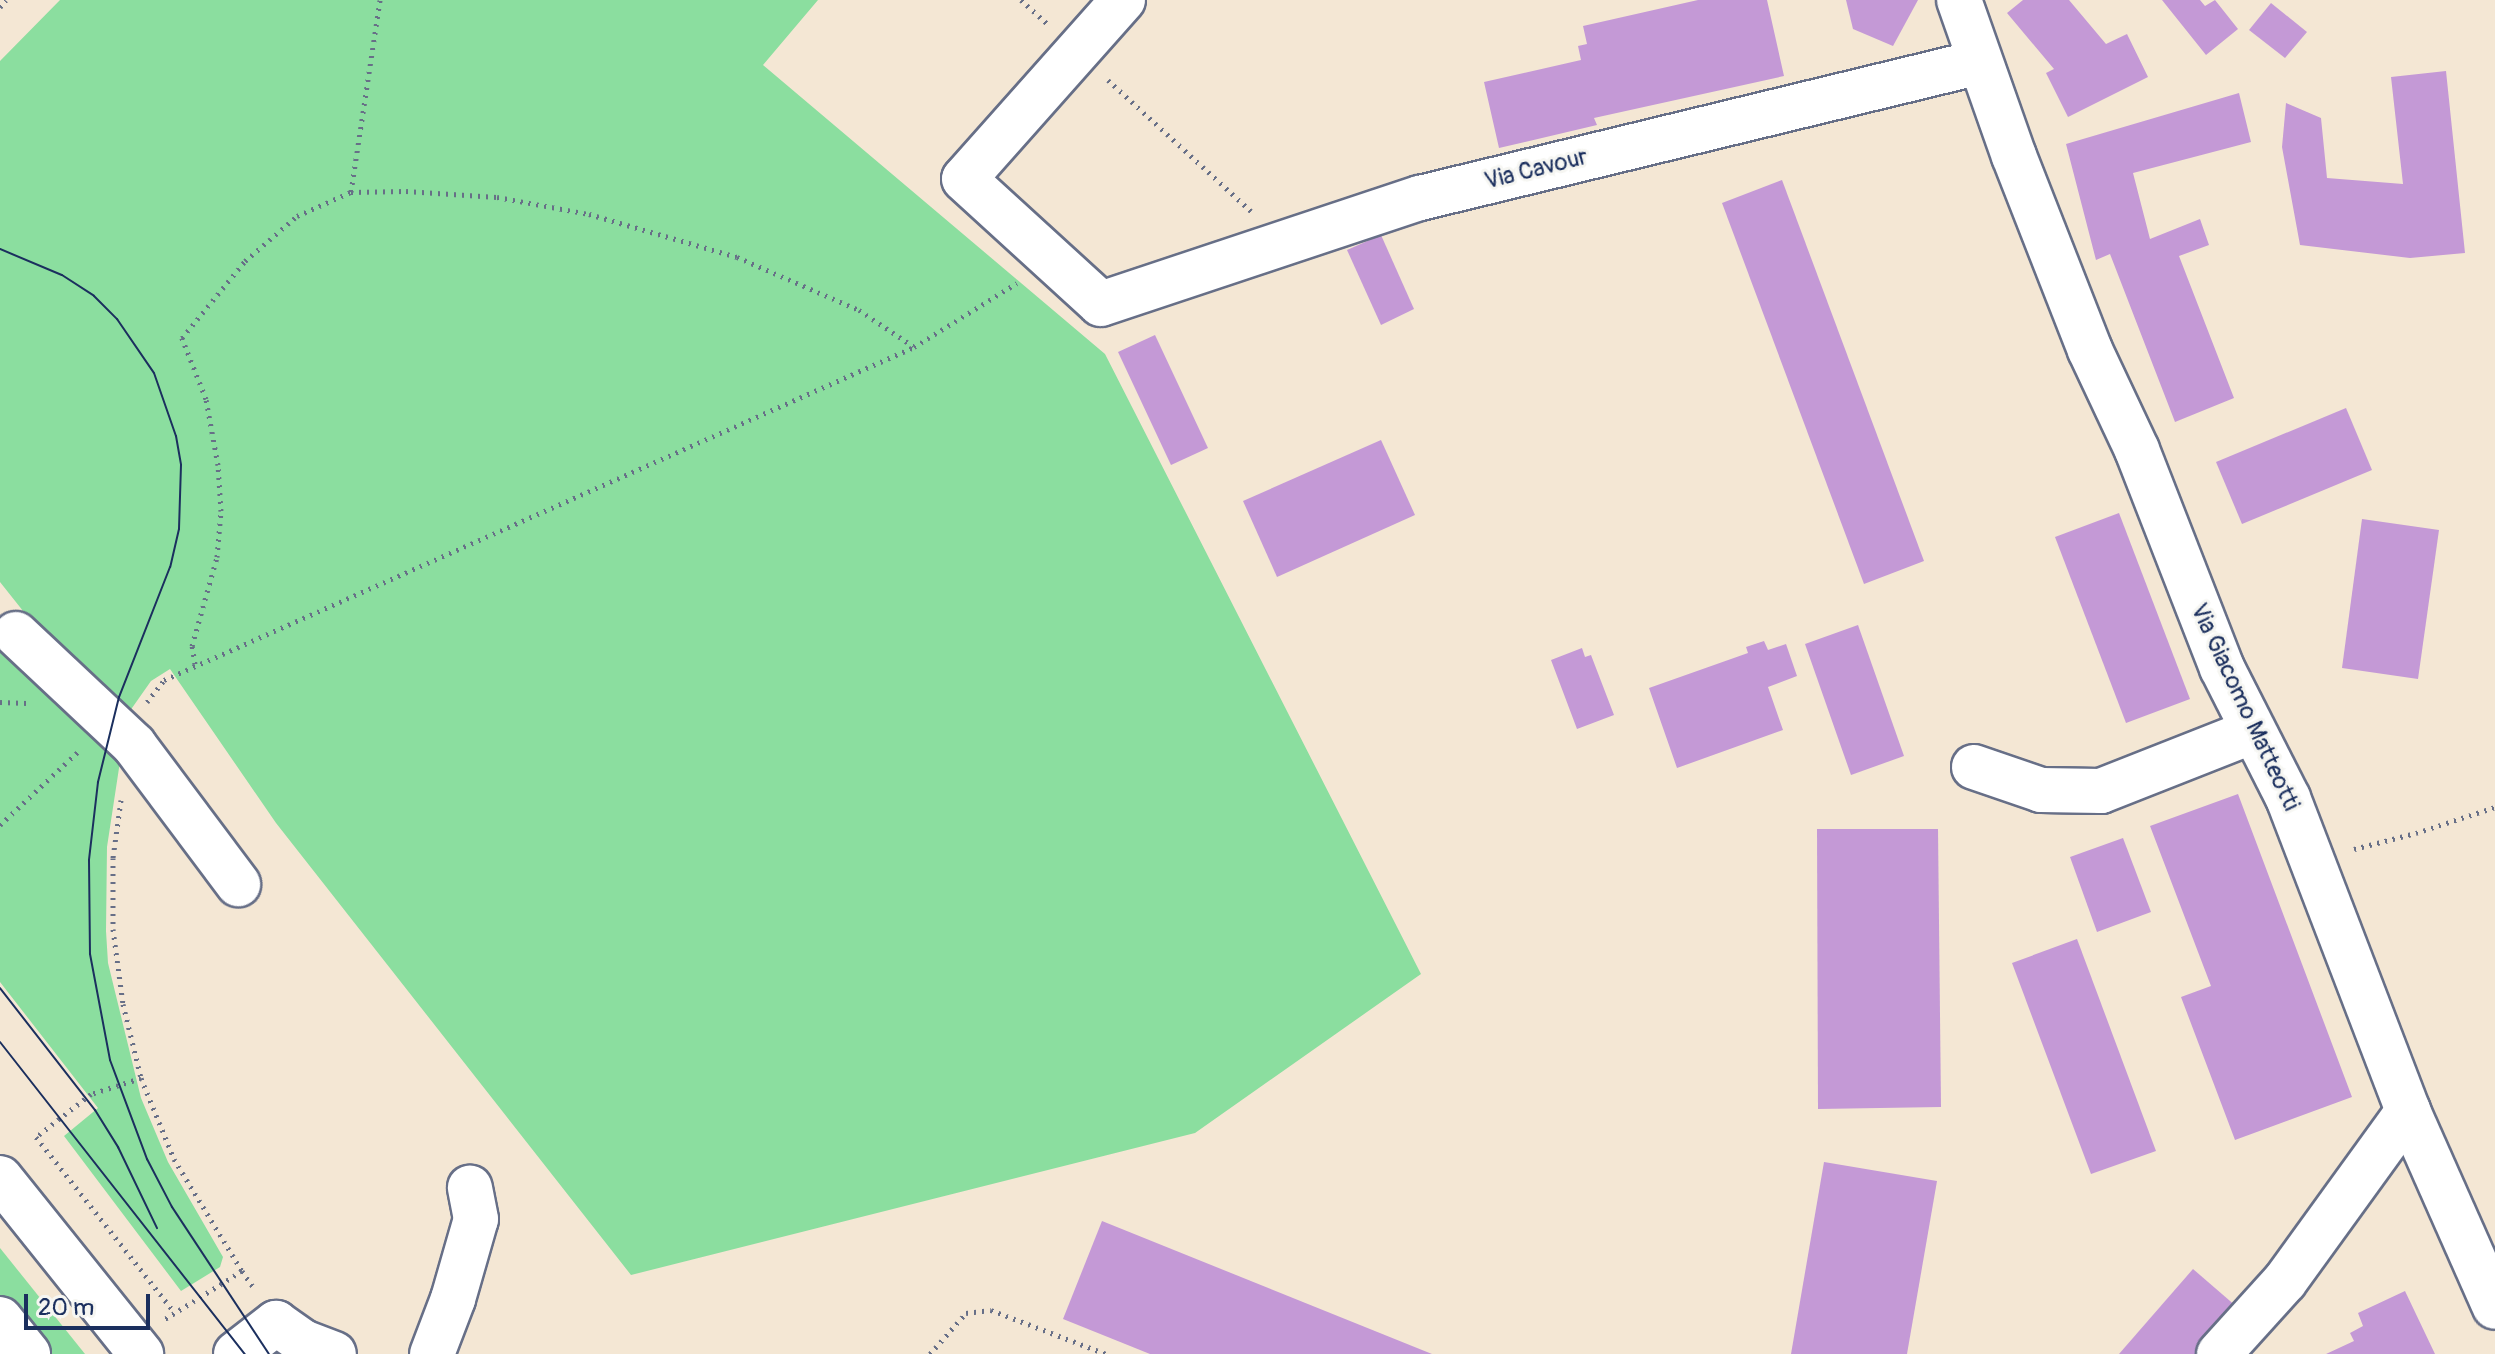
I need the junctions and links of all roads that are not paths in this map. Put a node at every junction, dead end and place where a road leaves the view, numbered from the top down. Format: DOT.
graph roads {
  1 [pos="1123,0"];
  2 [pos="1959,0"];
  3 [pos="1980,62"];
  4 [pos="16,634"];
  5 [pos="2253,731"];
  6 [pos="1974,767"];
  7 [pos="238,884"];
  8 [pos="2414,1092"];
  9 [pos="0,1178"];
  10 [pos="470,1188"];
  11 [pos="2495,1307"];
  12 [pos="0,1319"];
  13 [pos="136,1350"];
  14 [pos="28,1354"];
  15 [pos="236,1354"];
  16 [pos="334,1354"];
  17 [pos="432,1354"];
  18 [pos="2219,1354"];
  1 -- 3 [label="street, Via Cavour"];
  2 -- 3 [label="street, Via Giacomo Matteotti"];
  3 -- 5 [label="street, Via Giacomo Matteotti"];
  4 -- 7 [label="street"];
  5 -- 6 [label="street"];
  5 -- 8 [label="street, Via Giacomo Matteotti"];
  8 -- 11 [label="street, Via Giacomo Matteotti"];
  8 -- 18 [label="street"];
  9 -- 13 [label="street"];
  10 -- 17 [label="street"];
  12 -- 14 [label="street"];
  15 -- 16 [label="street"];
}
